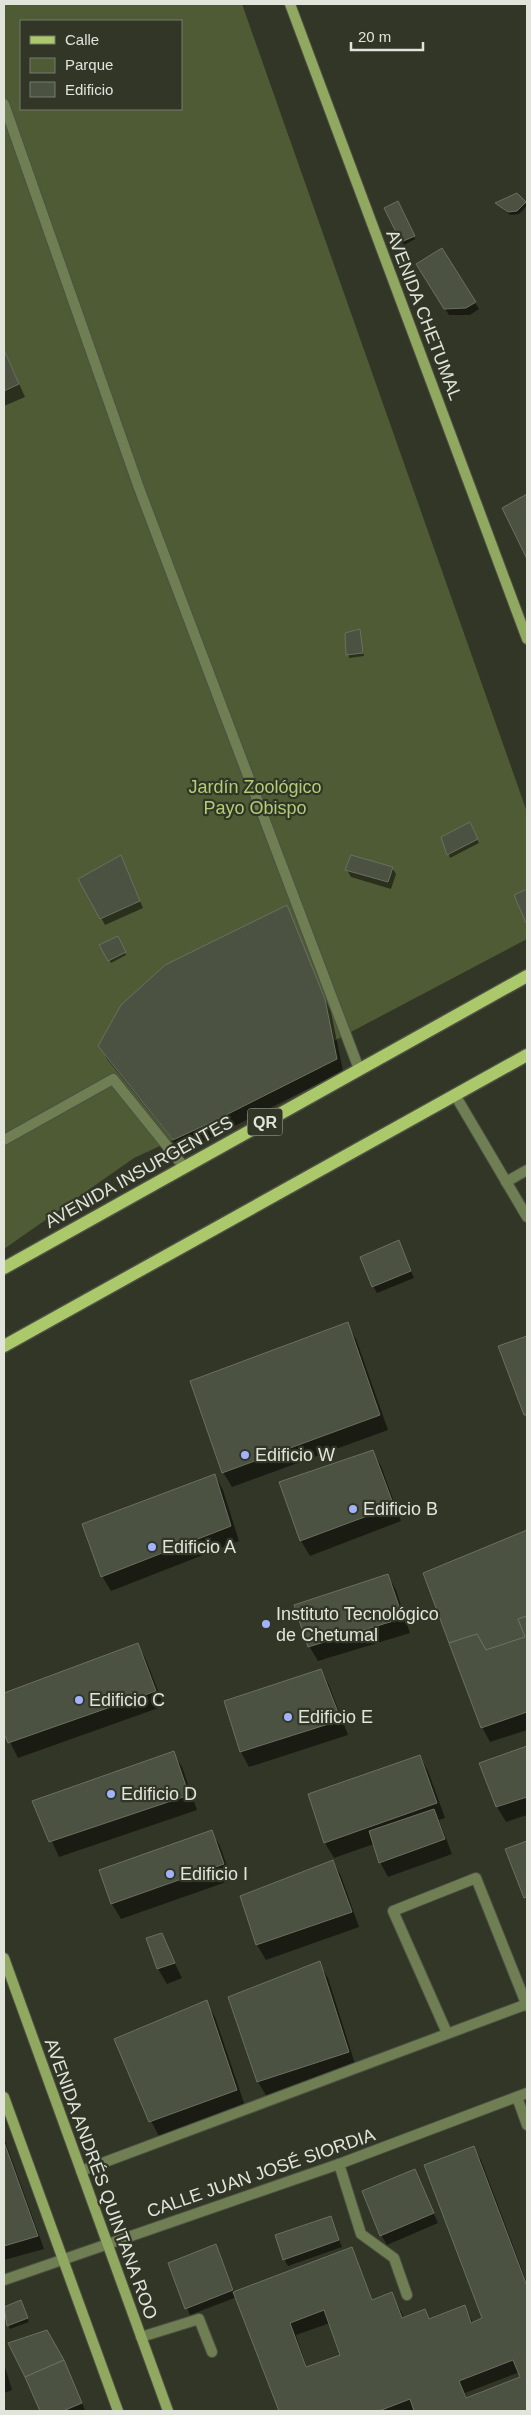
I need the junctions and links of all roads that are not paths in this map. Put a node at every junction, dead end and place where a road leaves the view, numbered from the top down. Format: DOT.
graph roads {
  1 [pos="290,4"];
  2 [pos="4,104"];
  3 [pos="527,639"];
  4 [pos="527,976"];
  5 [pos="527,1054"];
  6 [pos="358,1069"];
  7 [pos="455,1095"];
  8 [pos="4,1140"];
  9 [pos="184,1167"];
  10 [pos="527,1170"];
  11 [pos="506,1182"];
  12 [pos="527,1217"];
  13 [pos="4,1268"];
  14 [pos="4,1346"];
  15 [pos="4,1958"];
  16 [pos="527,2005"];
  17 [pos="447,2033"];
  18 [pos="527,2093"];
  19 [pos="4,2097"];
  20 [pos="517,2097"];
  21 [pos="527,2125"];
  22 [pos="339,2164"];
  23 [pos="81,2171"];
  24 [pos="107,2244"];
  25 [pos="63,2261"];
  26 [pos="4,2280"];
  27 [pos="407,2295"];
  28 [pos="141,2337"];
  29 [pos="212,2352"];
  30 [pos="118,2411"];
  31 [pos="168,2411"];
  1 -- 3 [label="main road, AVENIDA CHETUMAL"];
  2 -- 6 [label="street"];
  4 -- 6 [label="main road, AVENIDA INSURGENTES / QR"];
  5 -- 7 [label="main road"];
  6 -- 9 [label="main road, AVENIDA INSURGENTES / QR"];
  7 -- 11 [label="street"];
  7 -- 14 [label="main road"];
  8 -- 9 [label="street"];
  9 -- 13 [label="main road, AVENIDA INSURGENTES / QR"];
  10 -- 11 [label="street"];
  11 -- 12 [label="street"];
  15 -- 23 [label="main road, AVENIDA ANDRÉS QUINTANA ROO"];
  16 -- 17 [label="street"];
  16 -- 17 [label="street"];
  17 -- 23 [label="street"];
  18 -- 20 [label="street, CALLE JUAN JOSÉ SIORDIA"];
  19 -- 25 [label="main road"];
  20 -- 21 [label="street"];
  20 -- 22 [label="street, CALLE JUAN JOSÉ SIORDIA"];
  22 -- 24 [label="street, CALLE JUAN JOSÉ SIORDIA"];
  22 -- 27 [label="street"];
  23 -- 24 [label="main road, AVENIDA ANDRÉS QUINTANA ROO"];
  24 -- 25 [label="street, CALLE JUAN JOSÉ SIORDIA"];
  24 -- 28 [label="main road, AVENIDA ANDRÉS QUINTANA ROO"];
  25 -- 26 [label="street, CALLE JUAN JOSÉ SIORDIA"];
  25 -- 30 [label="main road"];
  28 -- 29 [label="street"];
  28 -- 31 [label="main road, AVENIDA ANDRÉS QUINTANA ROO"];
}
